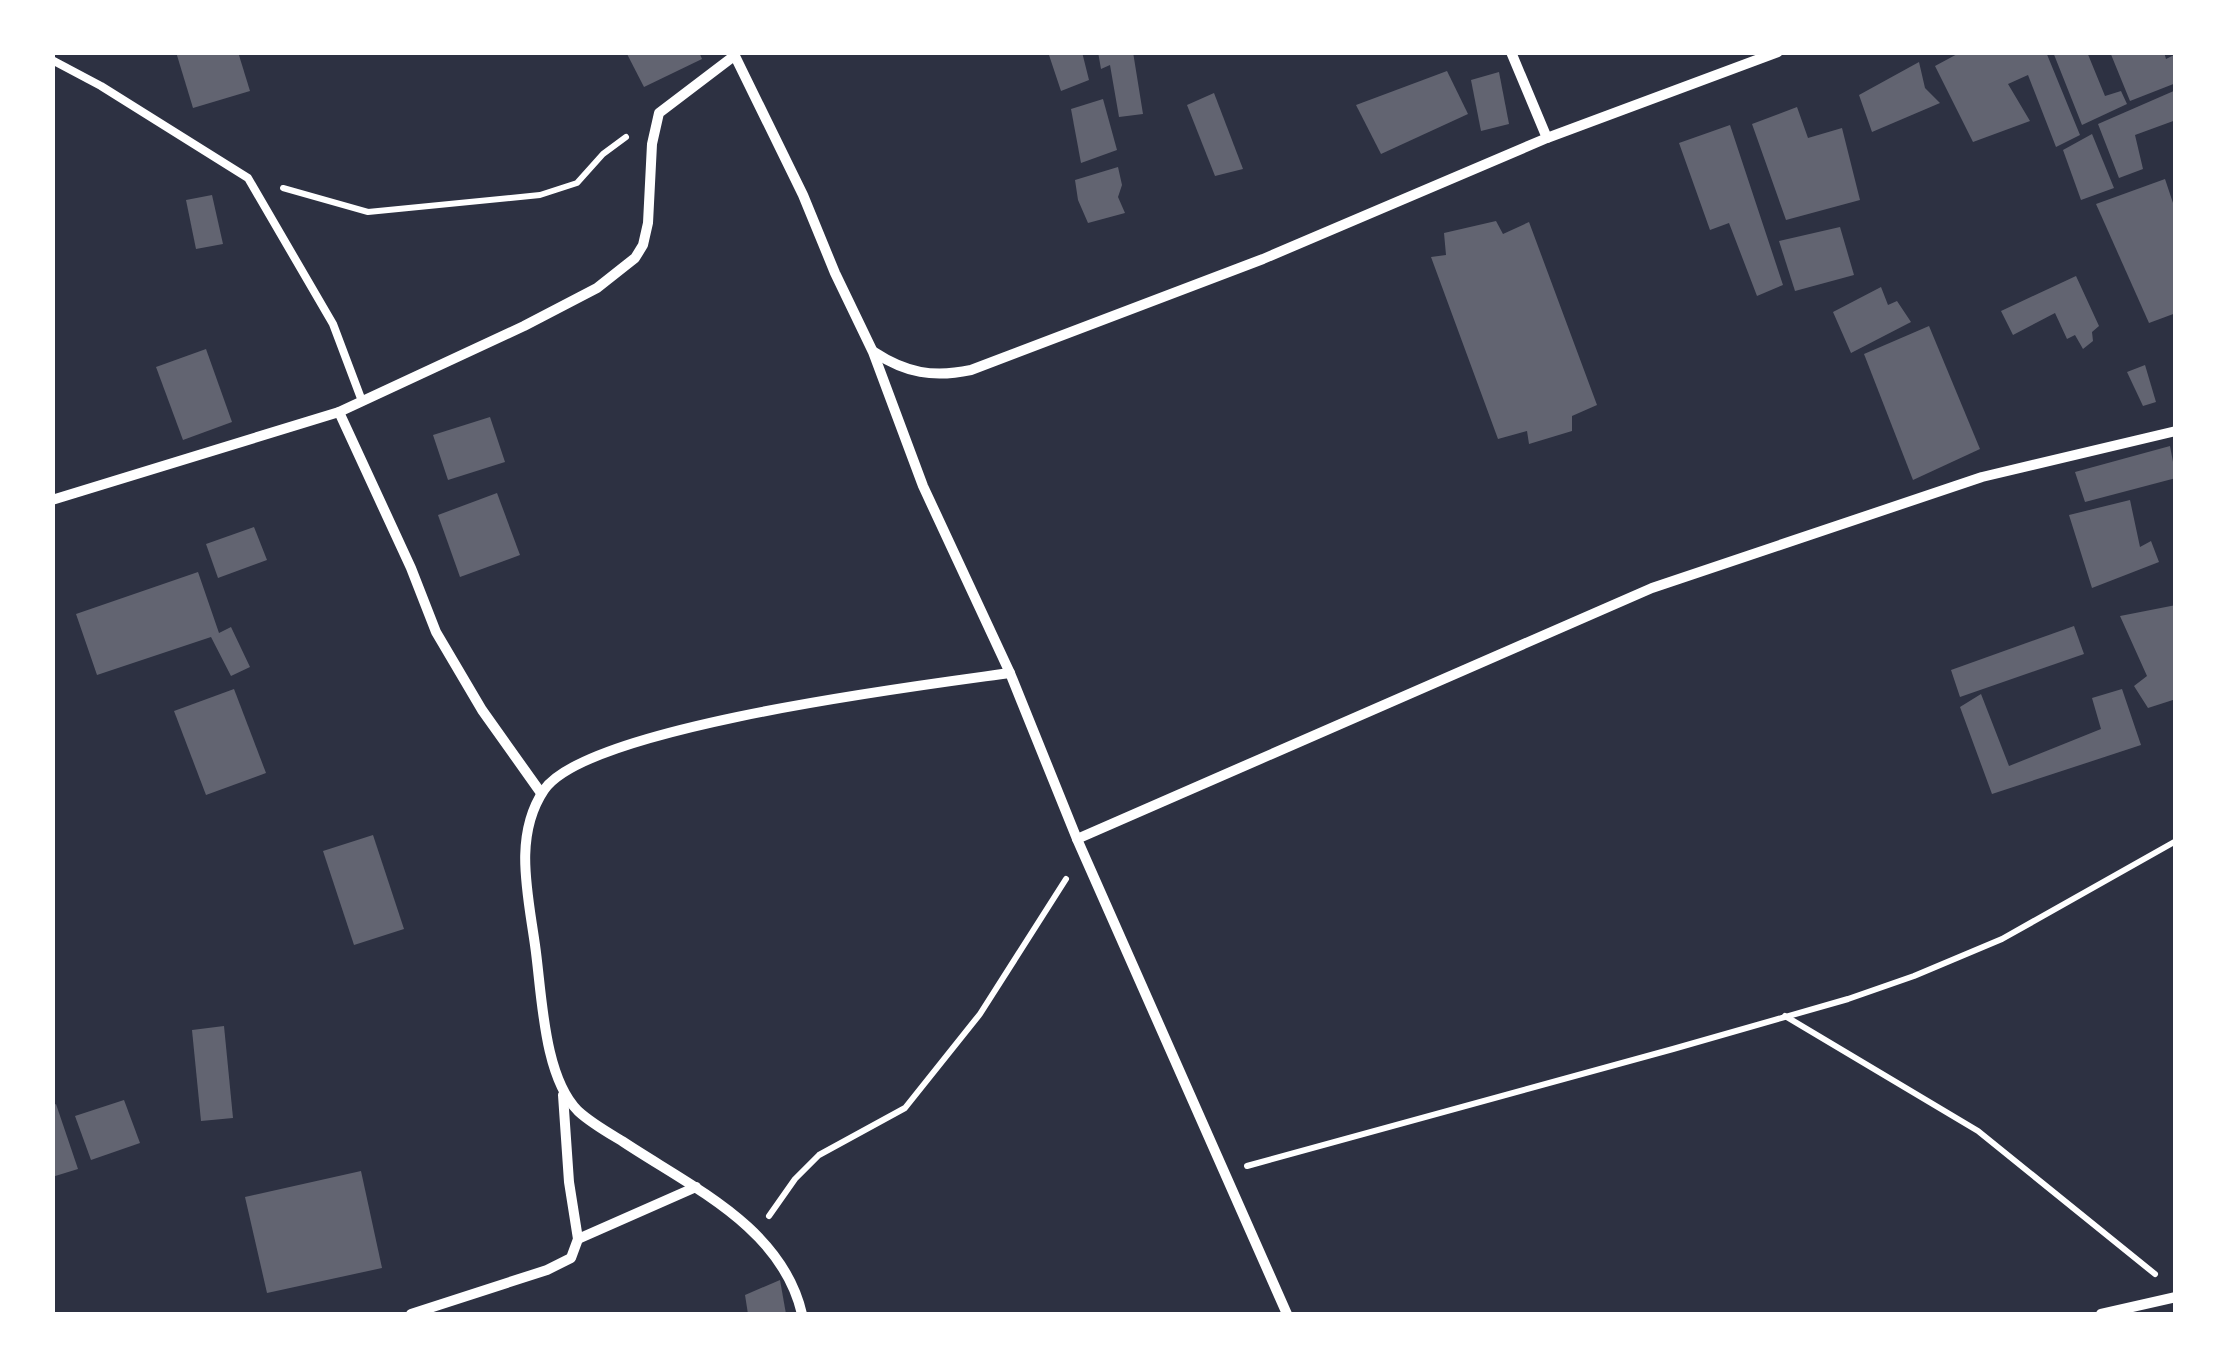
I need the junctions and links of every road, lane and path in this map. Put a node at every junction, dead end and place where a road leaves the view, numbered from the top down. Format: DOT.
graph roads {
  1 [pos="1511,52"];
  2 [pos="1778,52"];
  3 [pos="734,54"];
  4 [pos="52,60"];
  5 [pos="659,113"];
  6 [pos="1546,138"];
  7 [pos="248,178"];
  8 [pos="873,352"];
  9 [pos="362,401"];
  10 [pos="339,412"];
  11 [pos="2176,432"];
  12 [pos="52,500"];
  13 [pos="1010,673"];
  14 [pos="541,793"];
  15 [pos="1076,840"];
  16 [pos="2176,841"];
  17 [pos="1083,853"];
  18 [pos="1784,1015"];
  19 [pos="563,1094"];
  20 [pos="1225,1172"];
  21 [pos="696,1186"];
  22 [pos="756,1236"];
  23 [pos="578,1239"];
  24 [pos="2161,1279"];
  25 [pos="2176,1297"];
  26 [pos="410,1314"];
  27 [pos="802,1314"];
  28 [pos="1287,1314"];
  29 [pos="2101,1314"];
  1 -- 6 [label="street"];
  2 -- 6 [label="street"];
  3 -- 5 [label="street"];
  3 -- 8 [label="street"];
  4 -- 7 [label="lane"];
  5 -- 7 [label="path"];
  5 -- 9 [label="street"];
  6 -- 8 [label="street"];
  7 -- 9 [label="lane"];
  8 -- 13 [label="street"];
  9 -- 10 [label="street"];
  10 -- 12 [label="street"];
  10 -- 14 [label="street"];
  11 -- 15 [label="street"];
  13 -- 14 [label="street"];
  13 -- 15 [label="street"];
  14 -- 19 [label="street"];
  15 -- 17 [label="street"];
  16 -- 18 [label="path"];
  17 -- 20 [label="street"];
  17 -- 22 [label="path"];
  18 -- 20 [label="path"];
  18 -- 24 [label="path"];
  19 -- 21 [label="street"];
  19 -- 23 [label="street"];
  20 -- 28 [label="street"];
  21 -- 22 [label="street"];
  21 -- 23 [label="street"];
  22 -- 27 [label="street"];
  23 -- 26 [label="street"];
  25 -- 29 [label="street"];
}
